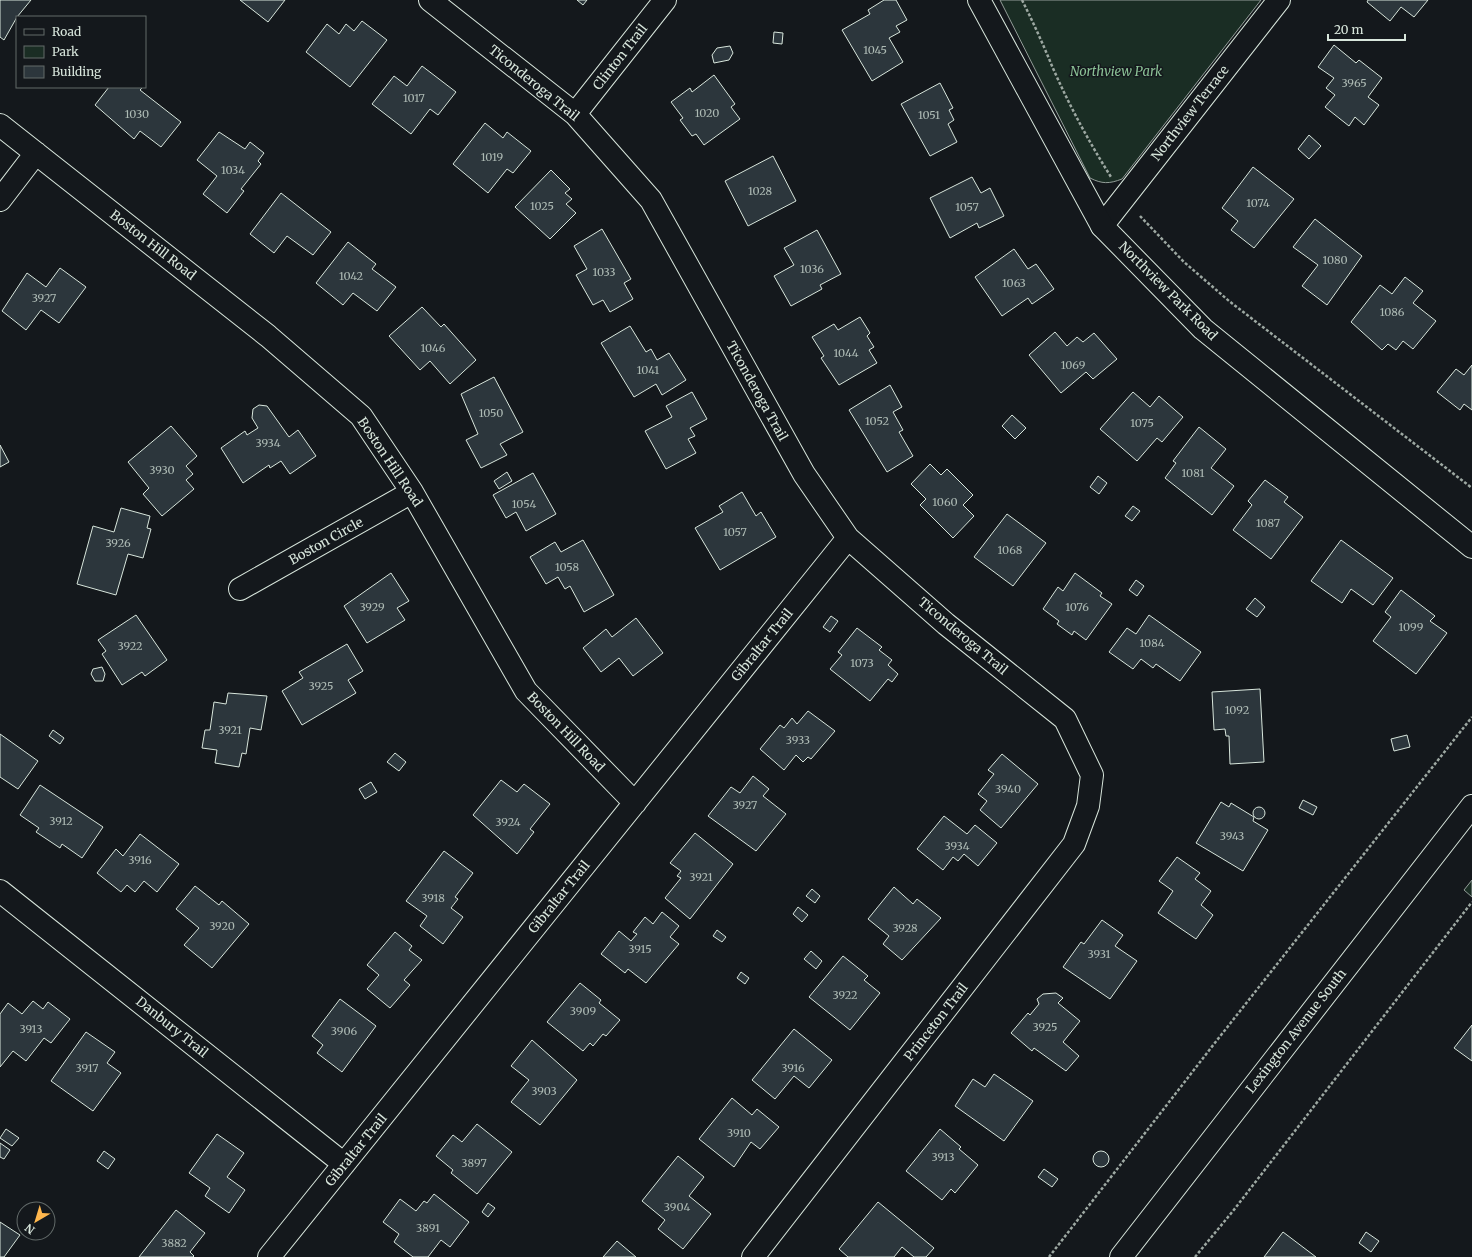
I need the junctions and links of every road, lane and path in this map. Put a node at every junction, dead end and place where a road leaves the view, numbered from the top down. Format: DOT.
graph roads {
  1 [pos="430,0"];
  2 [pos="665,0"];
  3 [pos="979,0"];
  4 [pos="1022,0"];
  5 [pos="1279,0"];
  6 [pos="575,114"];
  7 [pos="0,125"];
  8 [pos="36,153"];
  9 [pos="1124,198"];
  10 [pos="0,200"];
  11 [pos="1102,226"];
  12 [pos="1472,488"];
  13 [pos="412,492"];
  14 [pos="848,538"];
  15 [pos="1472,546"];
  16 [pos="240,589"];
  17 [pos="1472,717"];
  18 [pos="1092,775"];
  19 [pos="635,803"];
  20 [pos="1472,806"];
  21 [pos="0,890"];
  22 [pos="1472,902"];
  23 [pos="344,1164"];
  24 [pos="269,1257"];
  25 [pos="753,1257"];
  26 [pos="1049,1257"];
  27 [pos="1122,1257"];
  28 [pos="1195,1257"];
  1 -- 6 [label="street, Ticonderoga Trail"];
  2 -- 6 [label="street, Clinton Trail"];
  3 -- 11 [label="street, Northview Park Road"];
  4 -- 9 [label="path"];
  5 -- 9 [label="street, Northview Terrace"];
  6 -- 14 [label="street, Ticonderoga Trail"];
  7 -- 8 [label="street, Boston Hill Road"];
  8 -- 10 [label="street"];
  8 -- 13 [label="street, Boston Hill Road"];
  9 -- 11 [label="street, Northview Terrace"];
  9 -- 12 [label="path"];
  11 -- 15 [label="street, Northview Park Road"];
  13 -- 16 [label="street, Boston Circle"];
  13 -- 19 [label="street, Boston Hill Road"];
  14 -- 18 [label="street, Ticonderoga Trail"];
  14 -- 19 [label="street, Gibraltar Trail"];
  17 -- 26 [label="path"];
  18 -- 25 [label="street, Princeton Trail"];
  19 -- 23 [label="street, Gibraltar Trail"];
  20 -- 27 [label="street, Lexington Avenue South"];
  21 -- 23 [label="street, Danbury Trail"];
  22 -- 28 [label="path"];
  23 -- 24 [label="street, Gibraltar Trail"];
}
